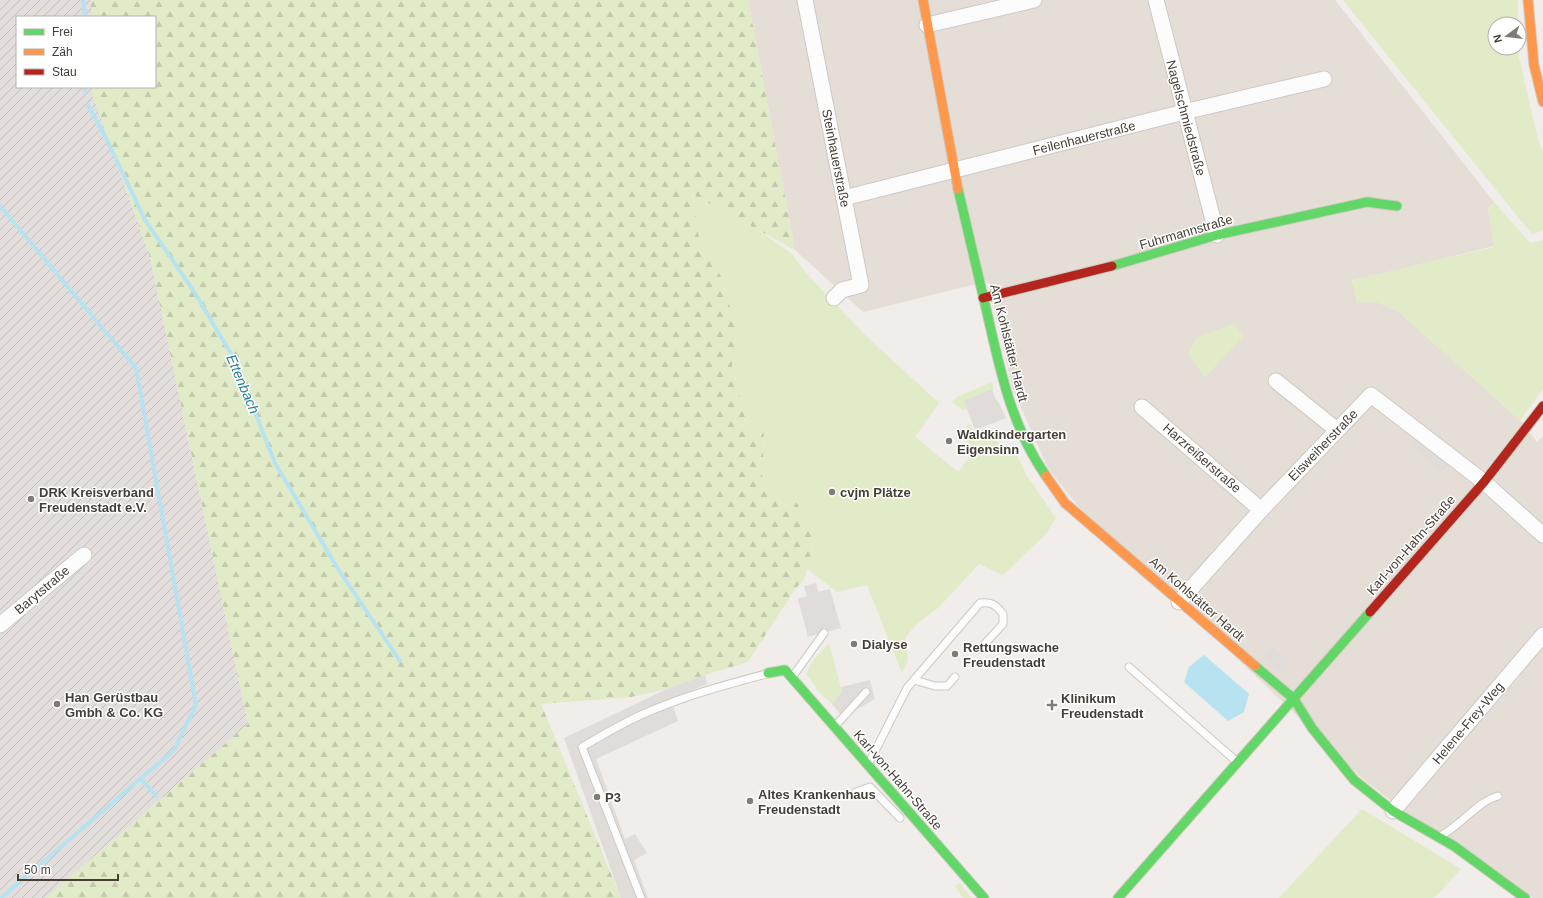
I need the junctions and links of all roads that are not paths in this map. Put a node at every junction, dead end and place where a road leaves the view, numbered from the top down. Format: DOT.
graph roads {
  1 [pos="805,0"];
  2 [pos="923,0"];
  3 [pos="1034,0"];
  4 [pos="1156,0"];
  5 [pos="1528,0"];
  6 [pos="927,25"];
  7 [pos="1324,79"];
  8 [pos="1543,102"];
  9 [pos="1184,112"];
  10 [pos="954,170"];
  11 [pos="844,198"];
  12 [pos="1397,206"];
  13 [pos="1217,235"];
  14 [pos="834,298"];
  15 [pos="983,298"];
  16 [pos="1276,381"];
  17 [pos="1543,406"];
  18 [pos="1142,407"];
  19 [pos="1337,430"];
  20 [pos="1484,482"];
  21 [pos="1261,510"];
  22 [pos="1543,535"];
  23 [pos="84,555"];
  24 [pos="1179,602"];
  25 [pos="0,625"];
  26 [pos="824,633"];
  27 [pos="1543,635"];
  28 [pos="980,649"];
  29 [pos="1129,667"];
  30 [pos="768,673"];
  31 [pos="954,677"];
  32 [pos="792,678"];
  33 [pos="914,680"];
  34 [pos="866,692"];
  35 [pos="1294,698"];
  36 [pos="834,726"];
  37 [pos="1238,762"];
  38 [pos="868,765"];
  39 [pos="856,792"];
  40 [pos="1498,796"];
  41 [pos="1393,811"];
  42 [pos="900,818"];
  43 [pos="1438,837"];
  44 [pos="641,898"];
  45 [pos="984,898"];
  46 [pos="1118,898"];
  47 [pos="1525,898"];
  1 -- 11 [label="street, Steinhauerstraße"];
  2 -- 6 [label="street, Am Kohlstätter Hardt"];
  3 -- 6 [label="street"];
  4 -- 9 [label="street, Nagelschmiedstraße"];
  5 -- 8 [label="street"];
  6 -- 10 [label="street, Am Kohlstätter Hardt"];
  7 -- 9 [label="street, Feilenhauerstraße"];
  9 -- 10 [label="street, Feilenhauerstraße"];
  9 -- 13 [label="street, Nagelschmiedstraße"];
  10 -- 11 [label="street, Feilenhauerstraße"];
  10 -- 15 [label="street, Am Kohlstätter Hardt"];
  11 -- 14 [label="street, Steinhauerstraße"];
  12 -- 13 [label="street, Fuhrmannstraße"];
  13 -- 15 [label="street, Fuhrmannstraße"];
  15 -- 24 [label="street, Am Kohlstätter Hardt"];
  16 -- 19 [label="street"];
  17 -- 20 [label="street, Karl-von-Hahn-Straße"];
  18 -- 21 [label="street, Harzreißerstraße"];
  19 -- 20 [label="street, Eisweiherstraße"];
  19 -- 21 [label="street, Eisweiherstraße"];
  20 -- 22 [label="street"];
  20 -- 35 [label="street, Karl-von-Hahn-Straße"];
  21 -- 24 [label="street, Eisweiherstraße"];
  23 -- 25 [label="street, Barytstraße"];
  24 -- 35 [label="street, Am Kohlstätter Hardt"];
  26 -- 32 [label="lane"];
  27 -- 41 [label="street, Helene-Frey-Weg"];
  28 -- 33 [label="lane"];
  29 -- 37 [label="lane"];
  30 -- 32 [label="street, Karl-von-Hahn-Straße"];
  30 -- 44 [label="lane"];
  31 -- 33 [label="lane"];
  32 -- 36 [label="street, Karl-von-Hahn-Straße"];
  33 -- 38 [label="lane"];
  34 -- 36 [label="lane"];
  35 -- 37 [label="street, Karl-von-Hahn-Straße"];
  35 -- 41 [label="street"];
  36 -- 38 [label="street, Karl-von-Hahn-Straße"];
  37 -- 46 [label="street, Karl-von-Hahn-Straße"];
  38 -- 45 [label="street, Karl-von-Hahn-Straße"];
  39 -- 42 [label="lane"];
  40 -- 43 [label="lane"];
  41 -- 43 [label="street"];
  43 -- 47 [label="street"];
}
